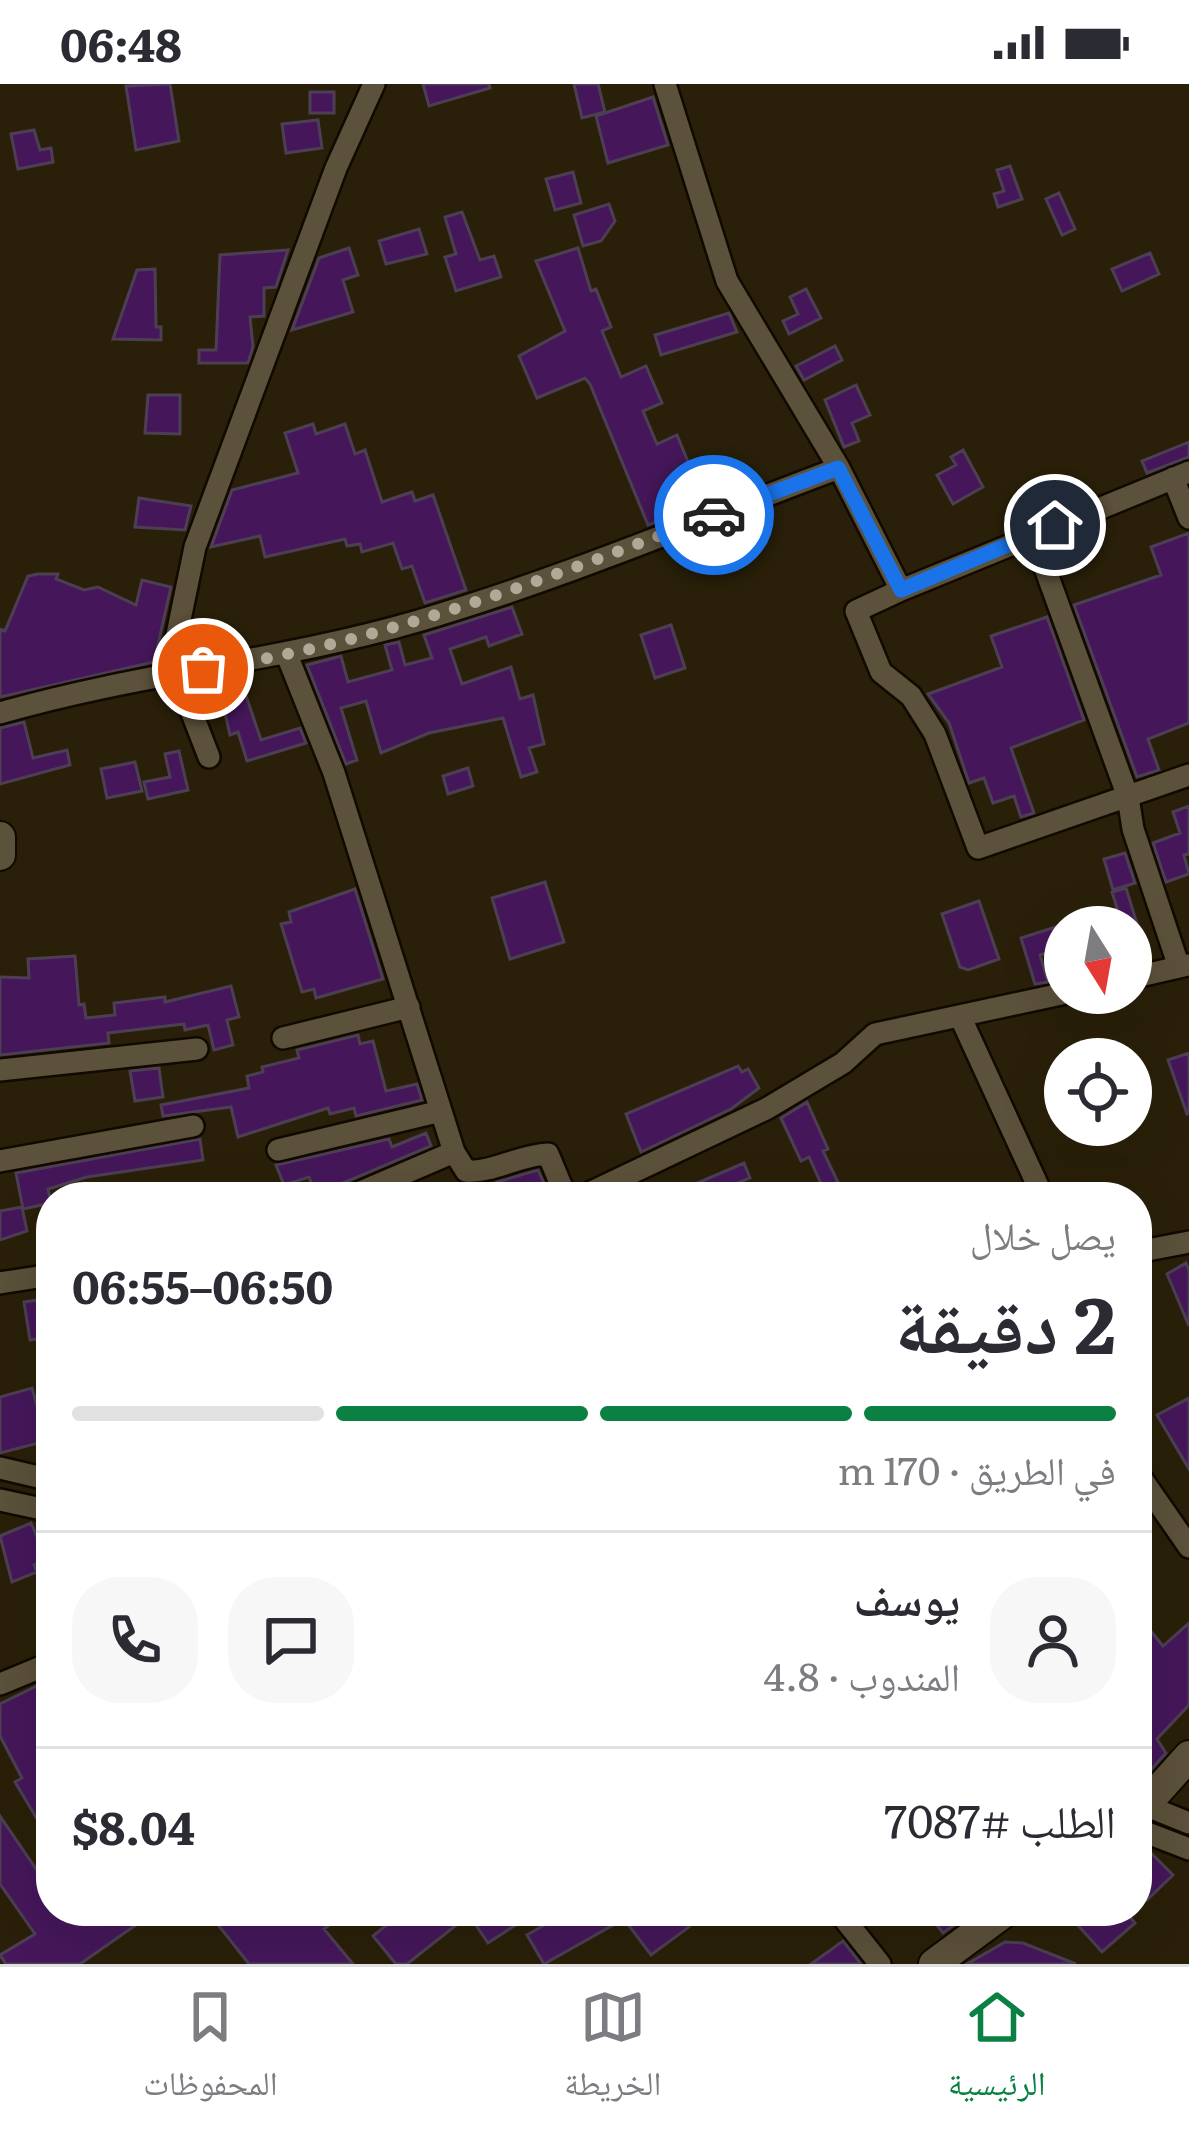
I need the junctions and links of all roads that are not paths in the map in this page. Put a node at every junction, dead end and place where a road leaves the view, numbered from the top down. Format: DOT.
graph roads {
  1 [pos="374,84"];
  2 [pos="665,84"];
  3 [pos="838,468"];
  4 [pos="1181,475"];
  5 [pos="1189,518"];
  6 [pos="1033,535"];
  7 [pos="901,590"];
  8 [pos="287,655"];
  9 [pos="173,673"];
  10 [pos="0,713"];
  11 [pos="209,757"];
  12 [pos="1189,775"];
  13 [pos="1128,797"];
  14 [pos="0,837"];
  15 [pos="0,855"];
  16 [pos="1184,966"];
  17 [pos="1152,973"];
  18 [pos="1044,998"];
  19 [pos="409,1007"];
  20 [pos="960,1016"];
  21 [pos="283,1038"];
  22 [pos="197,1049"];
  23 [pos="0,1070"];
  24 [pos="441,1112"];
  25 [pos="193,1126"];
  26 [pos="278,1150"];
  27 [pos="454,1152"];
  28 [pos="0,1161"];
  29 [pos="385,1182"];
  30 [pos="560,1182"];
  31 [pos="612,1182"];
  32 [pos="1036,1182"];
  33 [pos="1189,1242"];
  34 [pos="1152,1249"];
  35 [pos="36,1278"];
  36 [pos="0,1282"];
  37 [pos="0,1468"];
  38 [pos="36,1476"];
  39 [pos="1152,1494"];
  40 [pos="0,1500"];
  41 [pos="36,1508"];
  42 [pos="1189,1547"];
  43 [pos="36,1669"];
  44 [pos="0,1684"];
  45 [pos="1189,1756"];
  46 [pos="1152,1798"];
  47 [pos="1152,1816"];
  48 [pos="1152,1823"];
  49 [pos="1189,1823"];
  50 [pos="1189,1850"];
  51 [pos="850,1926"];
  52 [pos="986,1926"];
  53 [pos="880,1964"];
  54 [pos="934,1964"];
  1 -- 9 [label="street"];
  2 -- 3 [label="street"];
  3 -- 7 [label="street"];
  3 -- 8 [label="street"];
  4 -- 5 [label="street"];
  4 -- 6 [label="street"];
  6 -- 7 [label="street"];
  6 -- 13 [label="street"];
  7 -- 13 [label="street"];
  8 -- 9 [label="street"];
  8 -- 19 [label="street"];
  9 -- 10 [label="street"];
  9 -- 11 [label="street"];
  12 -- 13 [label="street"];
  13 -- 16 [label="street"];
  14 -- 15 [label="street"];
  16 -- 17 [label="street"];
  18 -- 20 [label="street"];
  19 -- 21 [label="street"];
  19 -- 24 [label="street"];
  20 -- 31 [label="street"];
  20 -- 32 [label="street"];
  22 -- 23 [label="street"];
  24 -- 26 [label="street"];
  24 -- 27 [label="street"];
  25 -- 28 [label="street"];
  27 -- 29 [label="street"];
  27 -- 30 [label="street"];
  33 -- 34 [label="street"];
  35 -- 36 [label="street"];
  37 -- 38 [label="street"];
  39 -- 42 [label="street"];
  40 -- 41 [label="street"];
  43 -- 44 [label="street"];
  45 -- 46 [label="street"];
  47 -- 49 [label="street"];
  48 -- 50 [label="street"];
  51 -- 53 [label="street"];
  52 -- 54 [label="street"];
}
